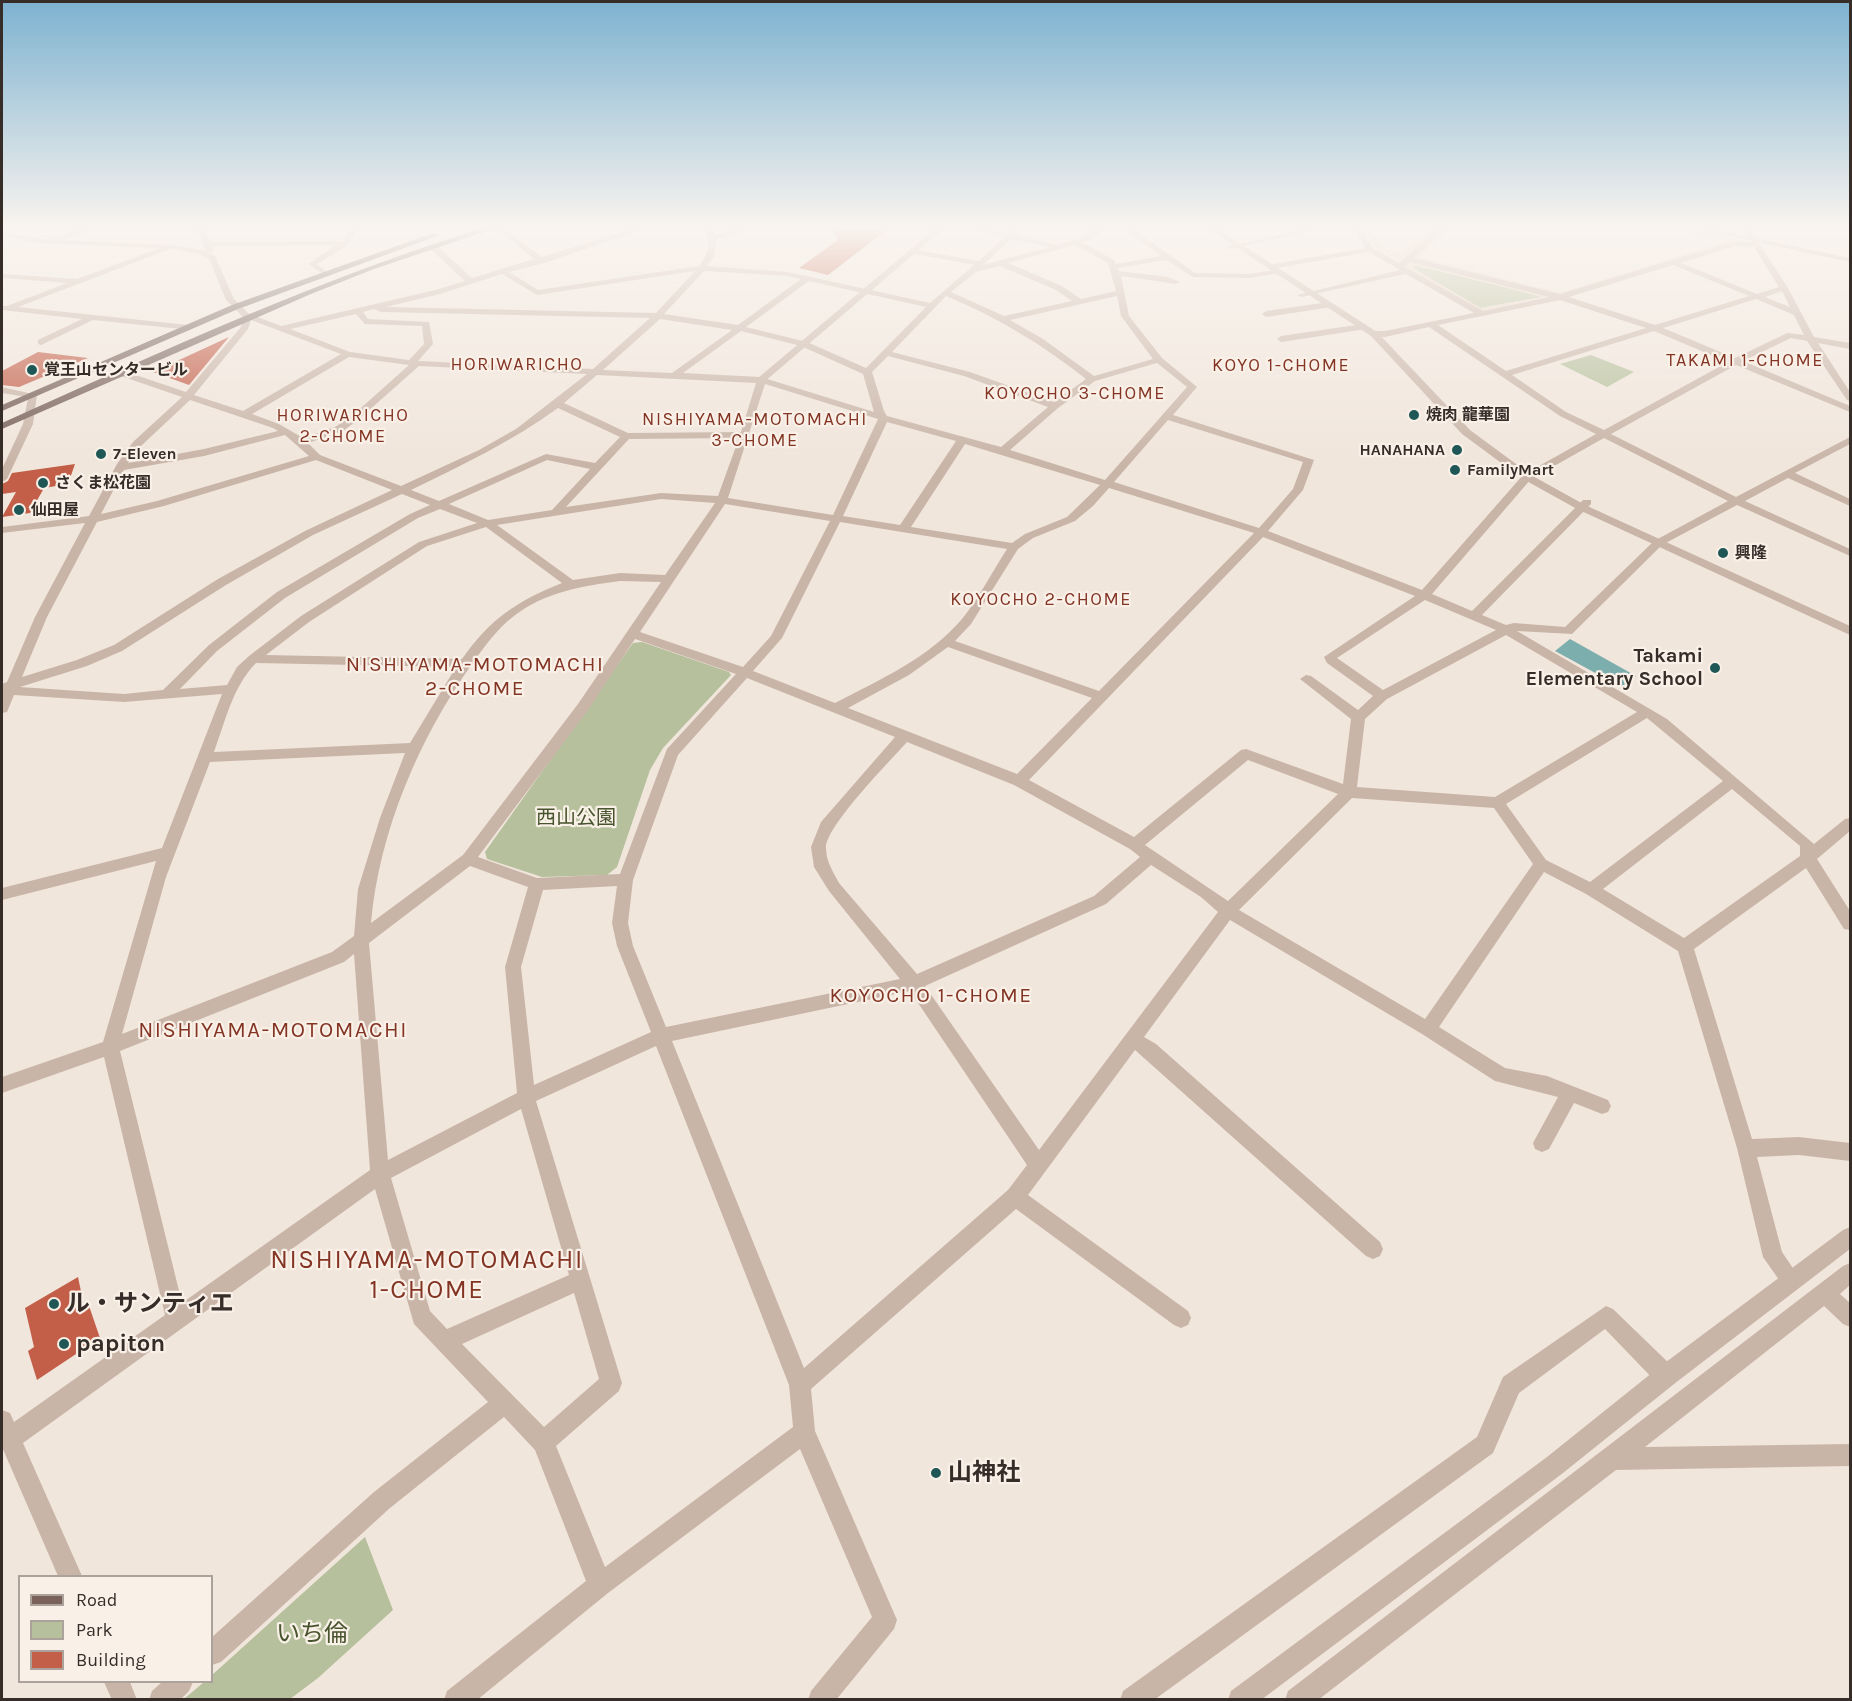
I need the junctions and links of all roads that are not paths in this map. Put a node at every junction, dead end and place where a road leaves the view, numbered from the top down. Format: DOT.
graph roads {
  1 [pos="239,305"];
  2 [pos="275,305"];
  3 [pos="668,305"];
  4 [pos="770,305"];
  5 [pos="849,305"];
  6 [pos="930,305"];
  7 [pos="978,305"];
  8 [pos="1060,305"];
  9 [pos="1123,305"];
  10 [pos="1326,305"];
  11 [pos="1329,305"];
  12 [pos="1468,305"];
  13 [pos="1519,305"];
  14 [pos="1585,305"];
  15 [pos="1729,305"];
  16 [pos="1777,305"];
  17 [pos="1793,305"];
  18 [pos="374,306"];
  19 [pos="933,306"];
  20 [pos="235,307"];
  21 [pos="4,309"];
  22 [pos="357,310"];
  23 [pos="1481,313"];
  24 [pos="1797,313"];
  25 [pos="1266,314"];
  26 [pos="247,316"];
  27 [pos="658,316"];
  28 [pos="93,317"];
  29 [pos="1002,319"];
  30 [pos="1431,325"];
  31 [pos="1363,327"];
  32 [pos="188,328"];
  33 [pos="739,328"];
  34 [pos="279,329"];
  35 [pos="1657,329"];
  36 [pos="1374,334"];
  37 [pos="1810,338"];
  38 [pos="1281,339"];
  39 [pos="41,342"];
  40 [pos="804,344"];
  41 [pos="1850,344"];
  42 [pos="886,353"];
  43 [pos="348,354"];
  44 [pos="1159,360"];
  45 [pos="1736,361"];
  46 [pos="414,363"];
  47 [pos="118,372"];
  48 [pos="595,372"];
  49 [pos="867,372"];
  50 [pos="1507,374"];
  51 [pos="674,376"];
  52 [pos="1092,379"];
  53 [pos="761,380"];
  54 [pos="2,390"];
  55 [pos="32,395"];
  56 [pos="188,396"];
  57 [pos="1851,398"];
  58 [pos="557,404"];
  59 [pos="1055,406"];
  60 [pos="2,408"];
  61 [pos="1851,409"];
  62 [pos="30,413"];
  63 [pos="244,415"];
  64 [pos="1166,416"];
  65 [pos="884,418"];
  66 [pos="2,426"];
  67 [pos="285,432"];
  68 [pos="1606,434"];
  69 [pos="746,435"];
  70 [pos="626,436"];
  71 [pos="962,440"];
  72 [pos="1851,440"];
  73 [pos="302,442"];
  74 [pos="1003,451"];
  75 [pos="316,457"];
  76 [pos="121,467"];
  77 [pos="598,467"];
  78 [pos="1788,474"];
  79 [pos="1527,477"];
  80 [pos="2,479"];
  81 [pos="1107,483"];
  82 [pos="402,490"];
  83 [pos="722,500"];
  84 [pos="1735,500"];
  85 [pos="1851,503"];
  86 [pos="440,504"];
  87 [pos="1584,505"];
  88 [pos="555,513"];
  89 [pos="95,519"];
  90 [pos="836,520"];
  91 [pos="487,523"];
  92 [pos="2,530"];
  93 [pos="903,530"];
  94 [pos="1261,532"];
  95 [pos="1658,543"];
  96 [pos="1014,548"];
  97 [pos="1851,553"];
  98 [pos="667,579"];
  99 [pos="571,584"];
  100 [pos="1424,595"];
  101 [pos="1473,616"];
  102 [pos="1506,630"];
  103 [pos="1851,631"];
  104 [pos="632,634"];
  105 [pos="947,642"];
  106 [pos="253,659"];
  107 [pos="466,663"];
  108 [pos="744,672"];
  109 [pos="1306,679"];
  110 [pos="6,687"];
  111 [pos="231,689"];
  112 [pos="166,694"];
  113 [pos="1101,696"];
  114 [pos="1382,696"];
  115 [pos="837,708"];
  116 [pos="2,709"];
  117 [pos="1647,712"];
  118 [pos="1358,717"];
  119 [pos="905,735"];
  120 [pos="414,748"];
  121 [pos="206,757"];
  122 [pos="1019,781"];
  123 [pos="1732,782"];
  124 [pos="1349,792"];
  125 [pos="1498,803"];
  126 [pos="1851,823"];
  127 [pos="1135,845"];
  128 [pos="167,853"];
  129 [pos="1149,858"];
  130 [pos="1808,858"];
  131 [pos="468,859"];
  132 [pos="1541,864"];
  133 [pos="625,880"];
  134 [pos="537,884"];
  135 [pos="1591,890"];
  136 [pos="2,894"];
  137 [pos="1228,911"];
  138 [pos="1851,924"];
  139 [pos="361,942"];
  140 [pos="1686,947"];
  141 [pos="914,983"];
  142 [pos="1428,1029"];
  143 [pos="661,1036"];
  144 [pos="1134,1040"];
  145 [pos="110,1047"];
  146 [pos="2,1085"];
  147 [pos="1568,1092"];
  148 [pos="526,1097"];
  149 [pos="1602,1106"];
  150 [pos="1542,1143"];
  151 [pos="1746,1148"];
  152 [pos="1851,1152"];
  153 [pos="1037,1164"];
  154 [pos="380,1174"];
  155 [pos="1015,1197"];
  156 [pos="1851,1237"];
  157 [pos="1373,1249"];
  158 [pos="1851,1273"];
  159 [pos="580,1280"];
  160 [pos="1791,1280"];
  161 [pos="1824,1293"];
  162 [pos="1851,1317"];
  163 [pos="1181,1318"];
  164 [pos="176,1320"];
  165 [pos="444,1341"];
  166 [pos="1666,1376"];
  167 [pos="800,1385"];
  168 [pos="504,1402"];
  169 [pos="5,1430"];
  170 [pos="804,1432"];
  171 [pos="543,1442"];
  172 [pos="1851,1455"];
  173 [pos="1612,1459"];
  174 [pos="70,1575"];
  175 [pos="600,1585"];
  176 [pos="213,1652"];
  177 [pos="117,1683"];
  178 [pos="179,1683"];
  179 [pos="125,1700"];
  180 [pos="161,1700"];
  181 [pos="456,1700"];
  182 [pos="820,1700"];
  183 [pos="1132,1700"];
  184 [pos="1240,1700"];
  185 [pos="1297,1700"];
  1 -- 20 [label="main road"];
  2 -- 26 [label="main road"];
  3 -- 27 [label="street"];
  4 -- 33 [label="street"];
  5 -- 40 [label="street"];
  6 -- 19 [label="street"];
  7 -- 29 [label="street"];
  8 -- 29 [label="street"];
  9 -- 44 [label="street"];
  10 -- 25 [label="street"];
  11 -- 31 [label="street"];
  12 -- 23 [label="street"];
  13 -- 23 [label="street"];
  14 -- 35 [label="street"];
  15 -- 35 [label="street"];
  16 -- 24 [label="street"];
  17 -- 24 [label="street"];
  18 -- 22 [label="street"];
  18 -- 27 [label="street"];
  19 -- 42 [label="street"];
  20 -- 26 [label="street"];
  20 -- 32 [label="main road"];
  21 -- 28 [label="street"];
  22 -- 34 [label="street"];
  22 -- 46 [label="street"];
  23 -- 30 [label="street"];
  24 -- 37 [label="street"];
  26 -- 34 [label="street"];
  26 -- 47 [label="main road"];
  26 -- 56 [label="street"];
  27 -- 33 [label="street"];
  27 -- 48 [label="street"];
  28 -- 32 [label="street"];
  28 -- 39 [label="street"];
  29 -- 52 [label="street"];
  30 -- 36 [label="street"];
  30 -- 50 [label="street"];
  31 -- 36 [label="street"];
  31 -- 38 [label="street"];
  32 -- 55 [label="main road"];
  33 -- 40 [label="street"];
  33 -- 51 [label="street"];
  34 -- 43 [label="street"];
  35 -- 45 [label="street"];
  35 -- 50 [label="street"];
  36 -- 79 [label="street"];
  37 -- 41 [label="street"];
  37 -- 45 [label="street"];
  37 -- 57 [label="street"];
  40 -- 49 [label="street"];
  40 -- 53 [label="street"];
  42 -- 49 [label="street"];
  42 -- 59 [label="street"];
  43 -- 46 [label="street"];
  43 -- 63 [label="street"];
  44 -- 52 [label="street"];
  44 -- 64 [label="street"];
  45 -- 61 [label="street"];
  45 -- 68 [label="street"];
  46 -- 48 [label="street"];
  46 -- 73 [label="street"];
  47 -- 56 [label="street"];
  47 -- 62 [label="main road"];
  48 -- 51 [label="street"];
  48 -- 58 [label="street"];
  49 -- 65 [label="street"];
  50 -- 68 [label="street"];
  51 -- 53 [label="street"];
  52 -- 59 [label="street"];
  53 -- 65 [label="street"];
  53 -- 69 [label="street"];
  54 -- 55 [label="street"];
  55 -- 60 [label="main road"];
  55 -- 62 [label="street"];
  56 -- 63 [label="street"];
  56 -- 76 [label="street"];
  58 -- 70 [label="street"];
  58 -- 82 [label="street"];
  59 -- 74 [label="street"];
  62 -- 66 [label="main road"];
  62 -- 80 [label="street"];
  63 -- 67 [label="street"];
  64 -- 81 [label="street"];
  64 -- 94 [label="street"];
  65 -- 71 [label="street"];
  65 -- 90 [label="street"];
  67 -- 73 [label="street"];
  67 -- 76 [label="street"];
  68 -- 79 [label="street"];
  68 -- 84 [label="street"];
  69 -- 70 [label="street"];
  69 -- 83 [label="street"];
  70 -- 77 [label="street"];
  71 -- 74 [label="street"];
  71 -- 93 [label="street"];
  72 -- 78 [label="street"];
  73 -- 75 [label="street"];
  74 -- 81 [label="street"];
  75 -- 82 [label="street"];
  75 -- 89 [label="street"];
  76 -- 89 [label="street"];
  77 -- 86 [label="street"];
  77 -- 88 [label="street"];
  78 -- 84 [label="street"];
  78 -- 85 [label="street"];
  79 -- 87 [label="street"];
  79 -- 100 [label="street"];
  81 -- 94 [label="street"];
  81 -- 96 [label="street"];
  82 -- 86 [label="street"];
  82 -- 110 [label="street"];
  83 -- 88 [label="street"];
  83 -- 90 [label="street"];
  83 -- 98 [label="street"];
  84 -- 95 [label="street"];
  84 -- 97 [label="street"];
  86 -- 91 [label="street"];
  86 -- 112 [label="street"];
  87 -- 95 [label="street"];
  87 -- 101 [label="street"];
  88 -- 91 [label="street"];
  89 -- 92 [label="street"];
  89 -- 110 [label="street"];
  90 -- 93 [label="street"];
  90 -- 108 [label="street"];
  91 -- 99 [label="street"];
  91 -- 106 [label="street"];
  93 -- 96 [label="street"];
  94 -- 100 [label="street"];
  94 -- 113 [label="street"];
  95 -- 102 [label="street"];
  95 -- 103 [label="street"];
  96 -- 105 [label="street"];
  98 -- 99 [label="street"];
  98 -- 104 [label="street"];
  99 -- 107 [label="street"];
  100 -- 101 [label="street"];
  100 -- 114 [label="street"];
  101 -- 102 [label="street"];
  102 -- 114 [label="street"];
  102 -- 117 [label="street"];
  104 -- 108 [label="street"];
  104 -- 131 [label="street"];
  105 -- 113 [label="street"];
  105 -- 115 [label="street"];
  106 -- 107 [label="street"];
  106 -- 111 [label="street"];
  107 -- 120 [label="street"];
  108 -- 115 [label="street"];
  108 -- 133 [label="street"];
  109 -- 118 [label="street"];
  110 -- 112 [label="street"];
  110 -- 116 [label="street"];
  111 -- 112 [label="street"];
  111 -- 121 [label="street"];
  113 -- 122 [label="street"];
  114 -- 118 [label="street"];
  115 -- 119 [label="street"];
  117 -- 123 [label="street"];
  117 -- 125 [label="street"];
  118 -- 124 [label="street"];
  119 -- 122 [label="street"];
  119 -- 141 [label="street"];
  120 -- 121 [label="street"];
  120 -- 139 [label="street"];
  121 -- 128 [label="street"];
  122 -- 127 [label="street"];
  123 -- 130 [label="street"];
  123 -- 135 [label="street"];
  124 -- 125 [label="street"];
  124 -- 127 [label="street"];
  124 -- 137 [label="street"];
  125 -- 132 [label="street"];
  126 -- 130 [label="street"];
  127 -- 129 [label="street"];
  128 -- 136 [label="street"];
  128 -- 145 [label="street"];
  129 -- 137 [label="street"];
  129 -- 141 [label="street"];
  130 -- 138 [label="street"];
  130 -- 140 [label="street"];
  131 -- 134 [label="street"];
  131 -- 139 [label="street"];
  132 -- 135 [label="street"];
  132 -- 142 [label="street"];
  133 -- 134 [label="street"];
  133 -- 143 [label="street"];
  134 -- 148 [label="street"];
  135 -- 140 [label="street"];
  137 -- 142 [label="street"];
  137 -- 144 [label="street"];
  139 -- 145 [label="street"];
  139 -- 154 [label="street"];
  140 -- 151 [label="street"];
  141 -- 143 [label="street"];
  141 -- 153 [label="street"];
  142 -- 147 [label="street"];
  143 -- 148 [label="street"];
  143 -- 167 [label="street"];
  144 -- 153 [label="street"];
  144 -- 157 [label="street"];
  145 -- 146 [label="street"];
  145 -- 164 [label="street"];
  147 -- 149 [label="street"];
  147 -- 150 [label="street"];
  148 -- 154 [label="street"];
  148 -- 159 [label="street"];
  151 -- 152 [label="street"];
  151 -- 160 [label="street"];
  153 -- 155 [label="street"];
  154 -- 164 [label="street"];
  154 -- 165 [label="street"];
  155 -- 163 [label="street"];
  155 -- 167 [label="street"];
  156 -- 160 [label="street"];
  158 -- 161 [label="street"];
  159 -- 165 [label="street"];
  159 -- 171 [label="street"];
  160 -- 166 [label="street"];
  161 -- 162 [label="street"];
  161 -- 173 [label="street"];
  164 -- 169 [label="street"];
  165 -- 168 [label="street"];
  166 -- 183 [label="street"];
  166 -- 184 [label="street"];
  167 -- 170 [label="street"];
  168 -- 171 [label="street"];
  168 -- 176 [label="street"];
  169 -- 174 [label="street"];
  170 -- 175 [label="street"];
  170 -- 182 [label="street"];
  171 -- 175 [label="street"];
  172 -- 173 [label="street"];
  173 -- 185 [label="street"];
  175 -- 181 [label="street"];
  177 -- 179 [label="street"];
  178 -- 180 [label="street"];
}
